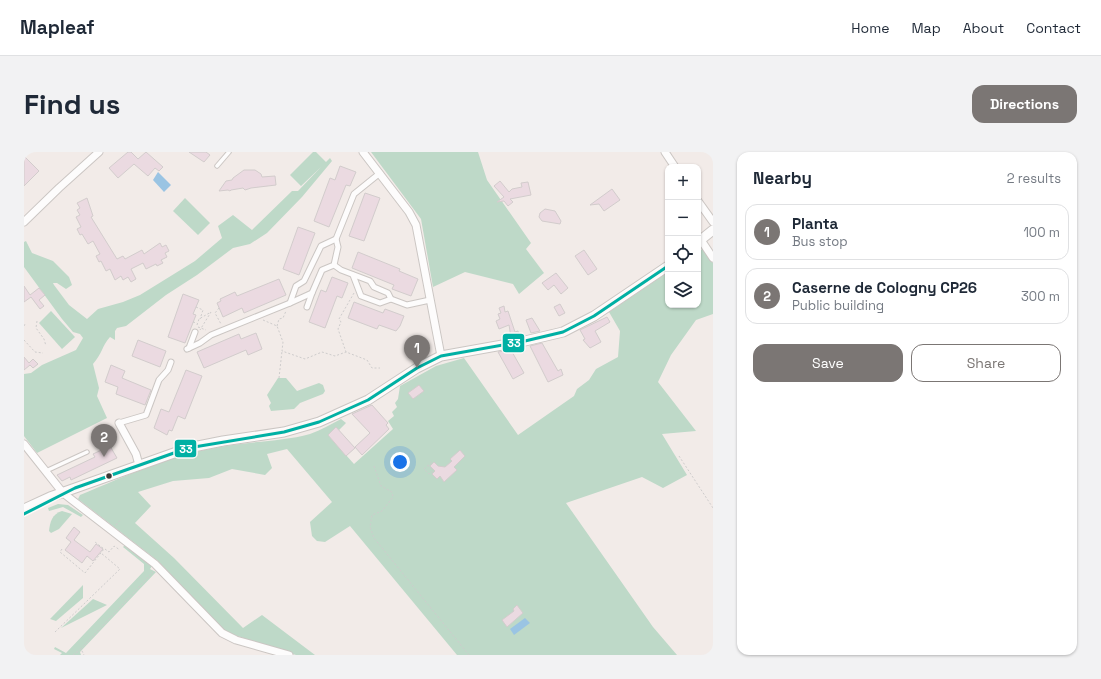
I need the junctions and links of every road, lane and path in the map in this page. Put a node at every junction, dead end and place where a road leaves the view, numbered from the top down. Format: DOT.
graph roads {
  1 [pos="99,152"];
  2 [pos="230,152"];
  3 [pos="363,152"];
  4 [pos="665,152"];
  5 [pos="673,164"];
  6 [pos="217,166"];
  7 [pos="380,173"];
  8 [pos="701,204"];
  9 [pos="24,222"];
  10 [pos="713,222"];
  11 [pos="713,230"];
  12 [pos="336,239"];
  13 [pos="701,239"];
  14 [pos="701,243"];
  15 [pos="713,258"];
  16 [pos="334,265"];
  17 [pos="665,268"];
  18 [pos="353,275"];
  19 [pos="312,293"];
  20 [pos="391,299"];
  21 [pos="350,300"];
  22 [pos="430,300"];
  23 [pos="289,303"];
  24 [pos="196,307"];
  25 [pos="307,307"];
  26 [pos="219,308"];
  27 [pos="256,318"];
  28 [pos="199,319"];
  29 [pos="37,321"];
  30 [pos="193,322"];
  31 [pos="198,324"];
  32 [pos="277,326"];
  33 [pos="201,328"];
  34 [pos="204,329"];
  35 [pos="196,330"];
  36 [pos="223,330"];
  37 [pos="192,338"];
  38 [pos="24,340"];
  39 [pos="46,346"];
  40 [pos="282,350"];
  41 [pos="346,352"];
  42 [pos="43,353"];
  43 [pos="441,356"];
  44 [pos="171,362"];
  45 [pos="380,368"];
  46 [pos="279,378"];
  47 [pos="119,423"];
  48 [pos="24,444"];
  49 [pos="87,452"];
  50 [pos="679,456"];
  51 [pos="433,461"];
  52 [pos="139,465"];
  53 [pos="428,465"];
  54 [pos="374,466"];
  55 [pos="46,471"];
  56 [pos="63,492"];
  57 [pos="713,508"];
  58 [pos="24,509"];
  59 [pos="24,514"];
  60 [pos="96,542"];
  61 [pos="62,549"];
  62 [pos="104,549"];
  63 [pos="120,550"];
  64 [pos="101,553"];
  65 [pos="158,567"];
  66 [pos="55,632"];
  67 [pos="81,650"];
  68 [pos="73,655"];
  69 [pos="84,655"];
  70 [pos="289,655"];
  71 [pos="469,655"];
  1 -- 9 [label="street"];
  2 -- 6 [label="lane"];
  3 -- 7 [label="street"];
  4 -- 5 [label="street"];
  7 -- 12 [label="street"];
  7 -- 22 [label="street"];
  8 -- 10 [label="street"];
  11 -- 13 [label="main road"];
  12 -- 16 [label="street"];
  12 -- 23 [label="street"];
  14 -- 15 [label="street"];
  16 -- 18 [label="street"];
  16 -- 19 [label="street"];
  17 -- 43 [label="main road"];
  18 -- 20 [label="street"];
  18 -- 20 [label="street"];
  19 -- 23 [label="street"];
  19 -- 25 [label="street"];
  20 -- 22 [label="street"];
  21 -- 41 [label="path"];
  22 -- 43 [label="street"];
  23 -- 27 [label="street"];
  23 -- 32 [label="path"];
  24 -- 28 [label="path"];
  26 -- 36 [label="path"];
  27 -- 32 [label="path"];
  27 -- 36 [label="street"];
  28 -- 31 [label="path"];
  28 -- 33 [label="path"];
  29 -- 39 [label="path"];
  30 -- 31 [label="path"];
  31 -- 35 [label="path"];
  32 -- 40 [label="path"];
  33 -- 34 [label="path"];
  33 -- 37 [label="path"];
  35 -- 37 [label="street"];
  36 -- 37 [label="street"];
  38 -- 42 [label="path"];
  40 -- 41 [label="path"];
  40 -- 46 [label="path"];
  41 -- 45 [label="path"];
  43 -- 52 [label="main road"];
  44 -- 47 [label="street"];
  47 -- 52 [label="street"];
  48 -- 55 [label="street"];
  49 -- 55 [label="lane"];
  50 -- 57 [label="path"];
  51 -- 53 [label="path"];
  52 -- 56 [label="main road"];
  54 -- 71 [label="path"];
  55 -- 56 [label="street"];
  56 -- 58 [label="main road"];
  56 -- 59 [label="main road"];
  56 -- 65 [label="street"];
  60 -- 62 [label="path"];
  61 -- 64 [label="path"];
  62 -- 63 [label="path"];
  62 -- 64 [label="path"];
  64 -- 66 [label="path"];
  65 -- 67 [label="path"];
  65 -- 70 [label="street"];
  67 -- 68 [label="path"];
  67 -- 69 [label="path"];
}
